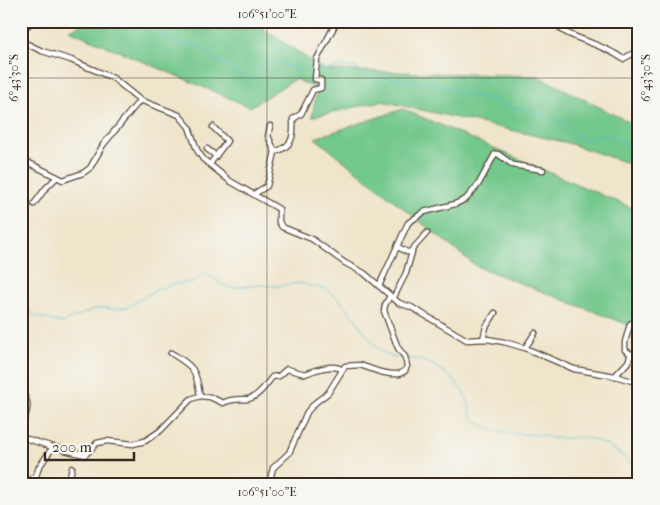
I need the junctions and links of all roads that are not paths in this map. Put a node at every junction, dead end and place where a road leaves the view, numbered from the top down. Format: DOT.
graph roads {
  1 [pos="34,21"];
  2 [pos="337,21"];
  3 [pos="551,21"];
  4 [pos="21,30"];
  5 [pos="21,40"];
  6 [pos="639,50"];
  7 [pos="140,100"];
  8 [pos="270,126"];
  9 [pos="213,127"];
  10 [pos="207,149"];
  11 [pos="275,152"];
  12 [pos="216,156"];
  13 [pos="21,159"];
  14 [pos="210,164"];
  15 [pos="543,170"];
  16 [pos="57,177"];
  17 [pos="254,194"];
  18 [pos="34,204"];
  19 [pos="427,233"];
  20 [pos="398,247"];
  21 [pos="412,252"];
  22 [pos="379,286"];
  23 [pos="392,298"];
  24 [pos="495,313"];
  25 [pos="639,324"];
  26 [pos="535,333"];
  27 [pos="483,339"];
  28 [pos="525,348"];
  29 [pos="171,353"];
  30 [pos="631,354"];
  31 [pos="639,354"];
  32 [pos="342,370"];
  33 [pos="615,376"];
  34 [pos="639,383"];
  35 [pos="200,396"];
  36 [pos="21,397"];
  37 [pos="21,428"];
  38 [pos="21,438"];
  39 [pos="53,447"];
  40 [pos="72,468"];
  41 [pos="35,479"];
  42 [pos="28,484"];
  43 [pos="45,484"];
  44 [pos="68,484"];
  45 [pos="270,484"];
  1 -- 4 [label="street"];
  2 -- 11 [label="street"];
  3 -- 6 [label="street"];
  5 -- 7 [label="street"];
  7 -- 14 [label="street"];
  7 -- 16 [label="street"];
  8 -- 11 [label="street"];
  9 -- 12 [label="street"];
  10 -- 12 [label="street"];
  11 -- 17 [label="street"];
  12 -- 14 [label="street"];
  13 -- 16 [label="street"];
  14 -- 17 [label="street"];
  15 -- 20 [label="street"];
  16 -- 18 [label="street"];
  17 -- 22 [label="street"];
  19 -- 21 [label="street"];
  20 -- 21 [label="street"];
  20 -- 22 [label="street"];
  21 -- 23 [label="street"];
  22 -- 23 [label="street"];
  23 -- 27 [label="street"];
  23 -- 32 [label="street"];
  24 -- 27 [label="street"];
  25 -- 30 [label="street"];
  26 -- 28 [label="street"];
  27 -- 28 [label="street"];
  28 -- 33 [label="street"];
  29 -- 35 [label="street"];
  30 -- 31 [label="street"];
  30 -- 33 [label="street"];
  32 -- 35 [label="street"];
  32 -- 45 [label="street"];
  33 -- 34 [label="street"];
  35 -- 39 [label="street"];
  36 -- 37 [label="street"];
  38 -- 39 [label="street"];
  39 -- 41 [label="street"];
  40 -- 44 [label="street"];
  41 -- 42 [label="street"];
  41 -- 43 [label="street"];
}
